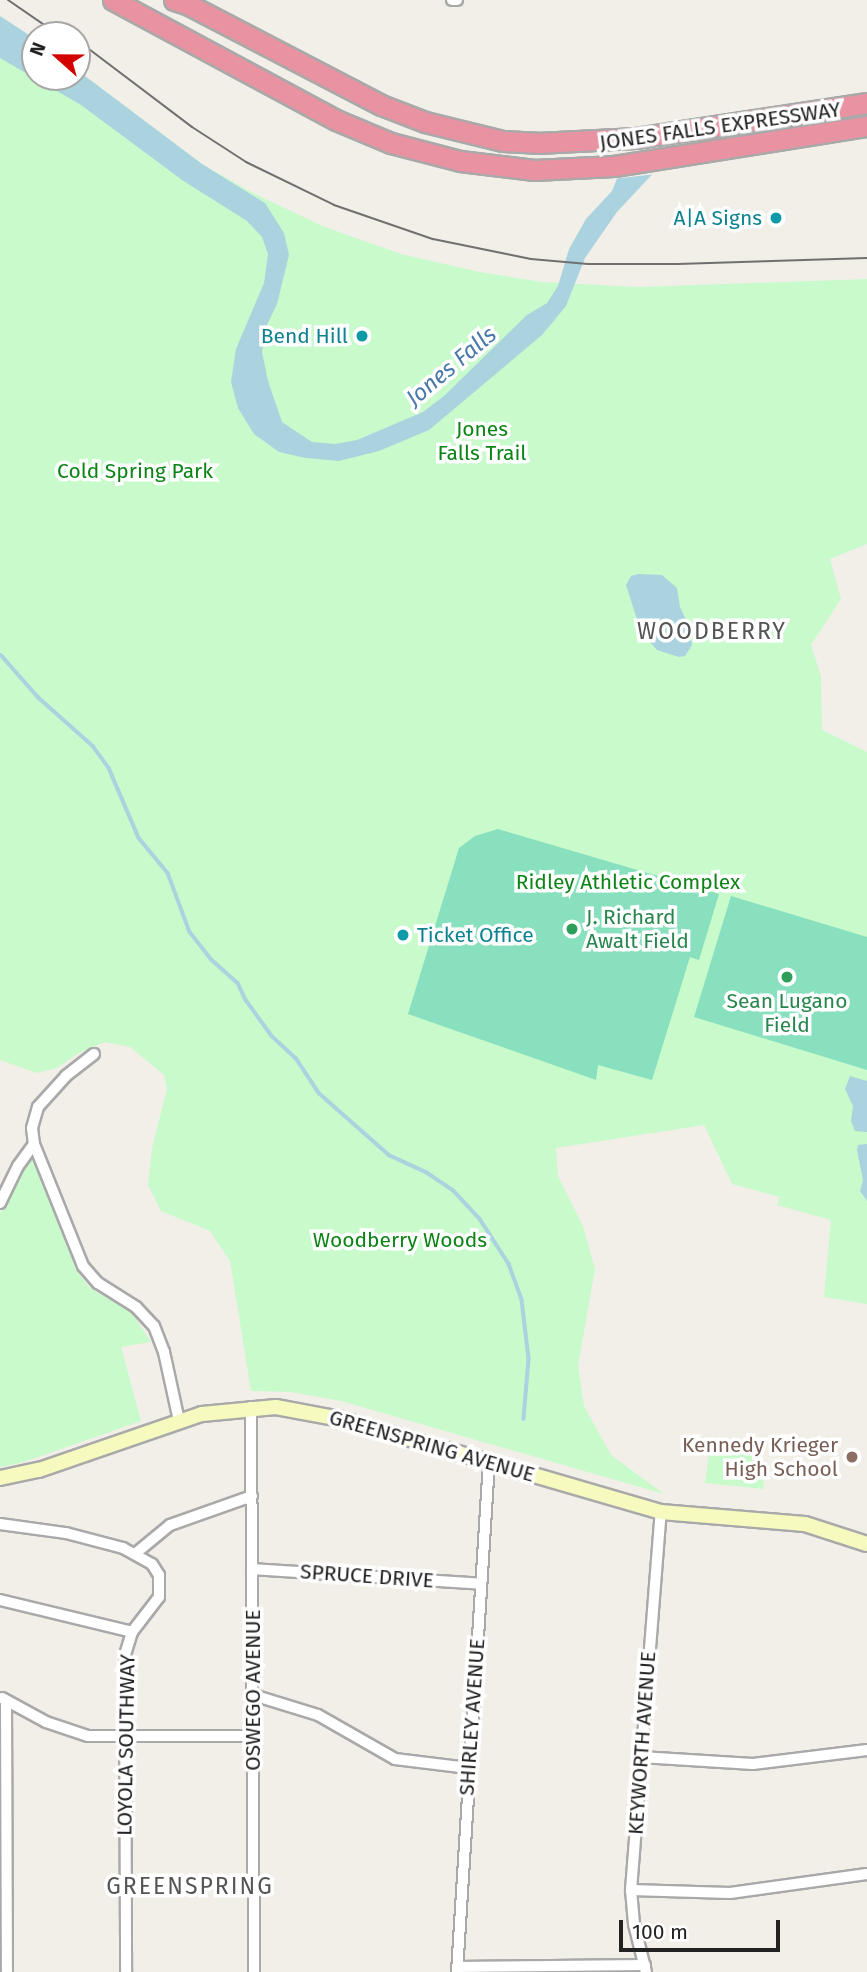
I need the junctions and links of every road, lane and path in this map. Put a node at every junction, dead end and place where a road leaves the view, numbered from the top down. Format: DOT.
graph roads {
  1 [pos="94,0"];
  2 [pos="113,0"];
  3 [pos="183,2"];
  4 [pos="130,11"];
  5 [pos="867,103"];
  6 [pos="867,127"];
  7 [pos="94,1054"];
  8 [pos="34,1144"];
  9 [pos="0,1203"];
  10 [pos="251,1407"];
  11 [pos="179,1421"];
  12 [pos="489,1462"];
  13 [pos="0,1478"];
  14 [pos="252,1496"];
  15 [pos="661,1512"];
  16 [pos="0,1524"];
  17 [pos="867,1544"];
  18 [pos="136,1553"];
  19 [pos="252,1569"];
  20 [pos="481,1584"];
  21 [pos="0,1600"];
  22 [pos="132,1632"];
  23 [pos="253,1695"];
  24 [pos="3,1699"];
  25 [pos="253,1736"];
  26 [pos="124,1738"];
  27 [pos="867,1750"];
  28 [pos="641,1757"];
  29 [pos="468,1769"];
  30 [pos="867,1874"];
  31 [pos="631,1891"];
  32 [pos="646,1969"];
  33 [pos="457,1970"];
  34 [pos="7,1972"];
  35 [pos="126,1972"];
  36 [pos="254,1972"];
  1 -- 4 [label="highway"];
  2 -- 4 [label="highway, JONES FALLS EXPRESSWAY"];
  3 -- 5 [label="highway, JONES FALLS EXPRESSWAY"];
  4 -- 6 [label="highway, JONES FALLS EXPRESSWAY"];
  7 -- 8 [label="street"];
  8 -- 9 [label="street"];
  8 -- 11 [label="street"];
  10 -- 11 [label="main road, GREENSPRING AVENUE"];
  10 -- 12 [label="main road, GREENSPRING AVENUE"];
  10 -- 14 [label="street, OSWEGO AVENUE"];
  11 -- 13 [label="main road, GREENSPRING AVENUE"];
  12 -- 15 [label="main road, GREENSPRING AVENUE"];
  12 -- 20 [label="street, SHIRLEY AVENUE"];
  14 -- 18 [label="street"];
  14 -- 19 [label="street, OSWEGO AVENUE"];
  15 -- 17 [label="main road, GREENSPRING AVENUE"];
  15 -- 28 [label="street, KEYWORTH AVENUE"];
  16 -- 18 [label="street"];
  18 -- 22 [label="street, LOYOLA SOUTHWAY"];
  19 -- 20 [label="street, SPRUCE DRIVE"];
  19 -- 23 [label="street, OSWEGO AVENUE"];
  20 -- 29 [label="street, SHIRLEY AVENUE"];
  21 -- 22 [label="street"];
  22 -- 26 [label="street, LOYOLA SOUTHWAY"];
  23 -- 25 [label="street, OSWEGO AVENUE"];
  23 -- 29 [label="street"];
  24 -- 26 [label="street"];
  24 -- 34 [label="street"];
  25 -- 26 [label="street"];
  25 -- 36 [label="street, OSWEGO AVENUE"];
  26 -- 35 [label="street, LOYOLA SOUTHWAY"];
  27 -- 28 [label="street"];
  28 -- 31 [label="street, KEYWORTH AVENUE"];
  29 -- 33 [label="street, SHIRLEY AVENUE"];
  30 -- 31 [label="street"];
  31 -- 32 [label="street, KEYWORTH AVENUE"];
  32 -- 33 [label="street"];
}
